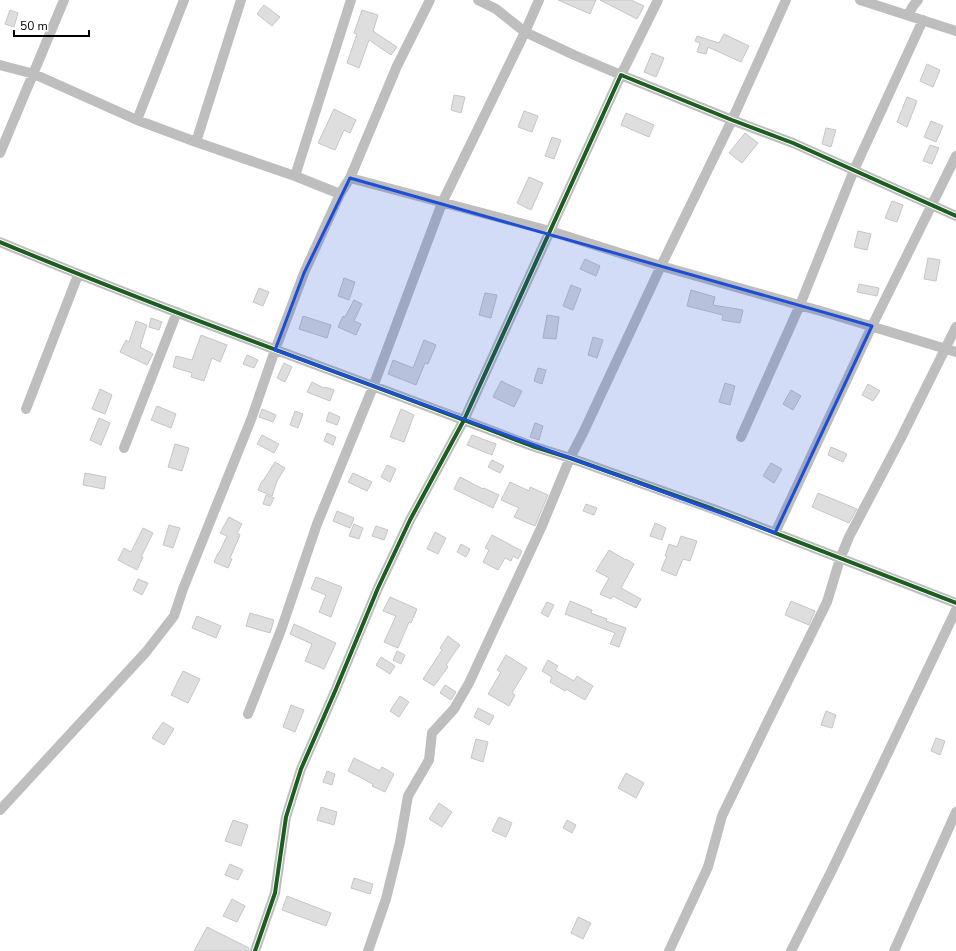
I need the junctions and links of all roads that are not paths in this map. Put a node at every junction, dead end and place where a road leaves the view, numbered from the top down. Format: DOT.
graph roads {
  1 [pos="64,0"];
  2 [pos="184,0"];
  3 [pos="241,0"];
  4 [pos="351,0"];
  5 [pos="430,0"];
  6 [pos="478,0"];
  7 [pos="538,0"];
  8 [pos="657,0"];
  9 [pos="786,0"];
  10 [pos="860,0"];
  11 [pos="918,0"];
  12 [pos="908,15"];
  13 [pos="923,20"];
  14 [pos="956,31"];
  15 [pos="525,32"];
  16 [pos="0,65"];
  17 [pos="34,74"];
  18 [pos="621,75"];
  19 [pos="137,120"];
  20 [pos="732,120"];
  21 [pos="196,142"];
  22 [pos="0,153"];
  23 [pos="956,156"];
  24 [pos="854,170"];
  25 [pos="294,176"];
  26 [pos="350,178"];
  27 [pos="340,194"];
  28 [pos="442,203"];
  29 [pos="932,205"];
  30 [pos="956,216"];
  31 [pos="550,231"];
  32 [pos="0,242"];
  33 [pos="661,266"];
  34 [pos="78,275"];
  35 [pos="800,305"];
  36 [pos="177,312"];
  37 [pos="872,326"];
  38 [pos="956,327"];
  39 [pos="945,348"];
  40 [pos="275,350"];
  41 [pos="956,352"];
  42 [pos="373,387"];
  43 [pos="26,408"];
  44 [pos="464,420"];
  45 [pos="741,437"];
  46 [pos="124,448"];
  47 [pos="570,458"];
  48 [pos="775,533"];
  49 [pos="840,559"];
  50 [pos="956,603"];
  51 [pos="956,610"];
  52 [pos="248,714"];
  53 [pos="0,810"];
  54 [pos="956,812"];
  55 [pos="255,951"];
  56 [pos="368,951"];
  57 [pos="668,951"];
  58 [pos="791,951"];
  59 [pos="894,951"];
  1 -- 17 [label="street"];
  2 -- 19 [label="street"];
  3 -- 21 [label="street"];
  4 -- 25 [label="street"];
  5 -- 26 [label="street"];
  6 -- 15 [label="street"];
  7 -- 15 [label="street"];
  8 -- 18 [label="street"];
  9 -- 20 [label="street"];
  10 -- 12 [label="street"];
  11 -- 12 [label="street"];
  12 -- 13 [label="street"];
  13 -- 14 [label="street"];
  13 -- 24 [label="street"];
  15 -- 18 [label="street"];
  15 -- 28 [label="street"];
  16 -- 17 [label="street"];
  17 -- 19 [label="street"];
  17 -- 22 [label="street"];
  18 -- 20 [label="street"];
  18 -- 31 [label="street"];
  19 -- 21 [label="street"];
  20 -- 24 [label="street"];
  20 -- 33 [label="street"];
  21 -- 25 [label="street"];
  23 -- 29 [label="street"];
  24 -- 29 [label="street"];
  24 -- 35 [label="street"];
  25 -- 27 [label="street"];
  26 -- 27 [label="street"];
  26 -- 28 [label="street"];
  27 -- 40 [label="street"];
  28 -- 31 [label="street"];
  28 -- 42 [label="street"];
  29 -- 30 [label="street"];
  29 -- 37 [label="street"];
  31 -- 33 [label="street"];
  31 -- 44 [label="street"];
  32 -- 34 [label="street"];
  33 -- 35 [label="street"];
  33 -- 47 [label="street"];
  34 -- 36 [label="street"];
  34 -- 43 [label="street"];
  35 -- 37 [label="street"];
  35 -- 45 [label="street"];
  36 -- 40 [label="street"];
  36 -- 46 [label="street"];
  37 -- 39 [label="street"];
  37 -- 48 [label="street"];
  38 -- 39 [label="street"];
  39 -- 41 [label="street"];
  39 -- 49 [label="street"];
  40 -- 42 [label="street"];
  40 -- 53 [label="street"];
  42 -- 44 [label="street"];
  42 -- 52 [label="street"];
  44 -- 47 [label="street"];
  44 -- 55 [label="street"];
  47 -- 48 [label="street"];
  47 -- 56 [label="street"];
  48 -- 49 [label="street"];
  49 -- 50 [label="street"];
  49 -- 57 [label="street"];
  51 -- 58 [label="street"];
  54 -- 59 [label="street"];
}
